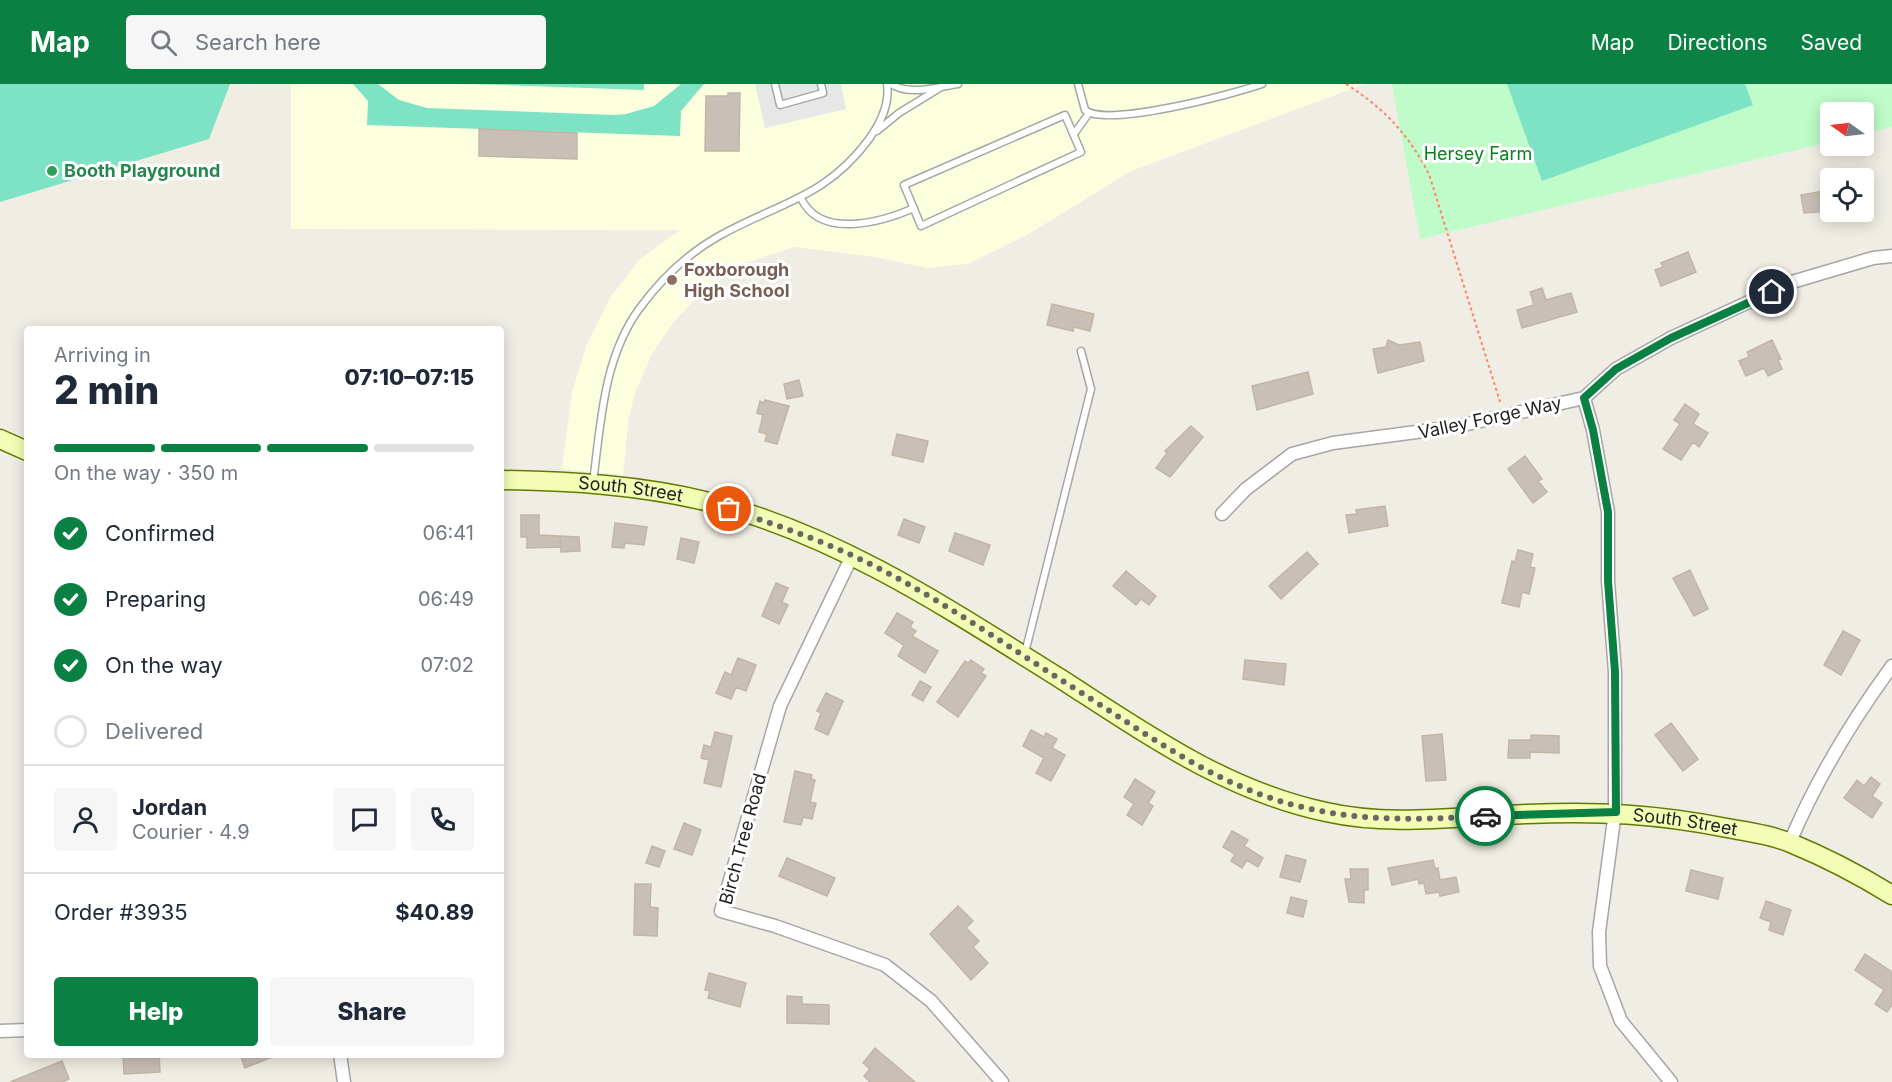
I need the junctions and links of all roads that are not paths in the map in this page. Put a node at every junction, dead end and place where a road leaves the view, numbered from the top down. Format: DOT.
graph roads {
  1 [pos="775,84"];
  2 [pos="821,84"];
  3 [pos="889,84"];
  4 [pos="954,84"];
  5 [pos="1078,84"];
  6 [pos="1262,84"];
  7 [pos="943,86"];
  8 [pos="1089,113"];
  9 [pos="1074,134"];
  10 [pos="870,137"];
  11 [pos="801,198"];
  12 [pos="914,208"];
  13 [pos="1892,256"];
  14 [pos="1081,351"];
  15 [pos="1584,398"];
  16 [pos="0,439"];
  17 [pos="24,450"];
  18 [pos="504,480"];
  19 [pos="592,483"];
  20 [pos="1222,514"];
  21 [pos="852,556"];
  22 [pos="1024,656"];
  23 [pos="1892,666"];
  24 [pos="1616,812"];
  25 [pos="1790,842"];
  26 [pos="1892,895"];
  27 [pos="24,1029"];
  28 [pos="0,1031"];
  29 [pos="341,1058"];
  30 [pos="344,1082"];
  31 [pos="1002,1082"];
  32 [pos="1671,1082"];
  1 -- 2 [label="lane"];
  3 -- 7 [label="lane"];
  3 -- 10 [label="lane"];
  4 -- 7 [label="lane"];
  5 -- 8 [label="lane"];
  6 -- 8 [label="lane"];
  7 -- 10 [label="lane"];
  8 -- 9 [label="lane"];
  9 -- 12 [label="lane"];
  9 -- 12 [label="lane"];
  10 -- 11 [label="lane"];
  11 -- 12 [label="lane"];
  11 -- 19 [label="lane"];
  13 -- 15 [label="street, Valley Forge Way"];
  14 -- 22 [label="lane"];
  15 -- 20 [label="street, Valley Forge Way"];
  15 -- 24 [label="street"];
  16 -- 17 [label="main road"];
  18 -- 19 [label="main road, South Street"];
  19 -- 21 [label="main road, South Street"];
  21 -- 22 [label="main road, South Street"];
  21 -- 31 [label="street, Birch Tree Road"];
  22 -- 24 [label="main road, South Street"];
  23 -- 25 [label="street"];
  24 -- 25 [label="main road, South Street"];
  24 -- 32 [label="street"];
  25 -- 26 [label="main road, South Street"];
  27 -- 28 [label="street"];
  29 -- 30 [label="street"];
}
